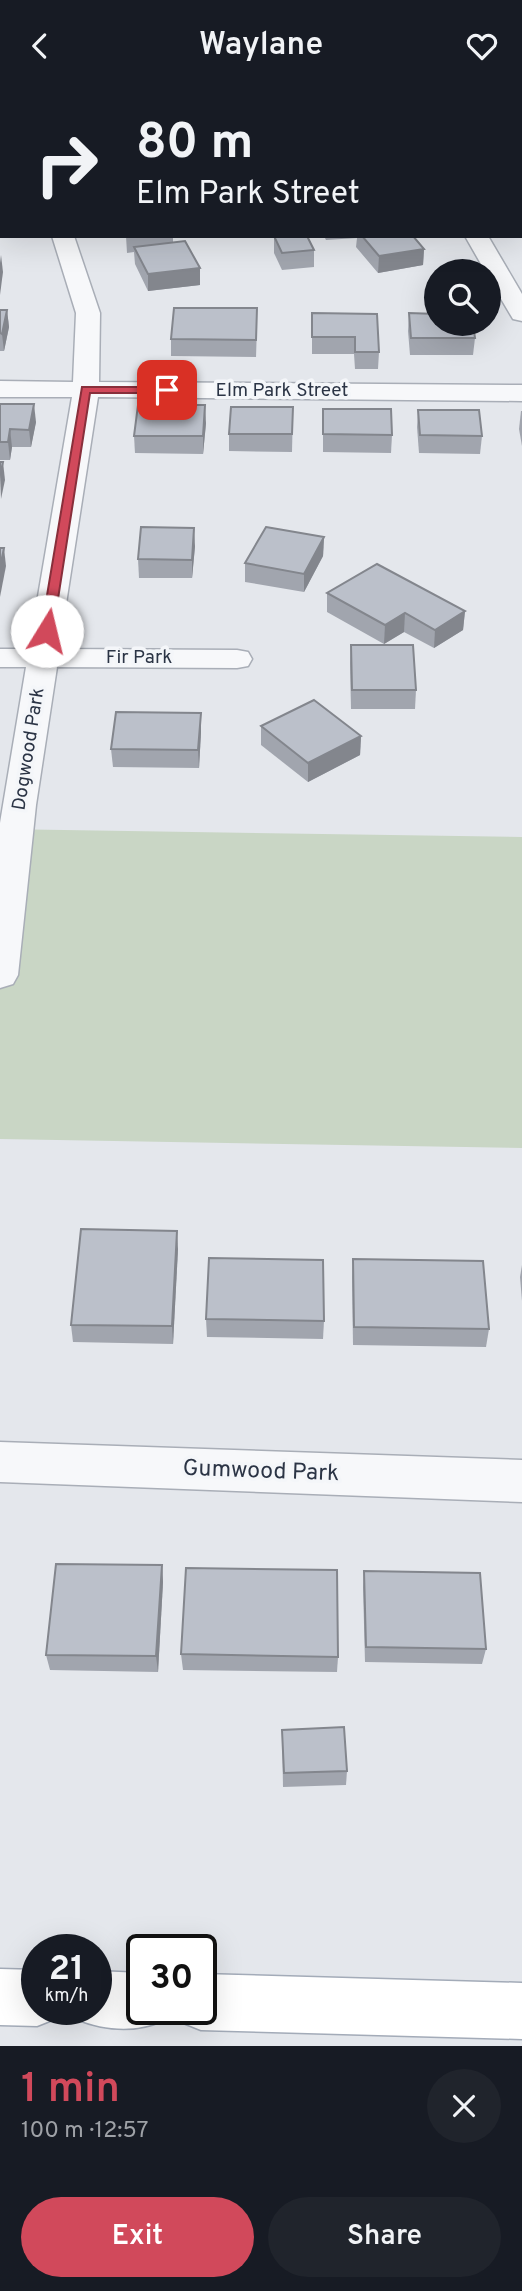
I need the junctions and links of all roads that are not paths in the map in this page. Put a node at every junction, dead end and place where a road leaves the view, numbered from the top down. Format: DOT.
graph roads {
  1 [pos="64,238"];
  2 [pos="478,238"];
  3 [pos="522,314"];
  4 [pos="0,389"];
  5 [pos="86,390"];
  6 [pos="522,393"];
  7 [pos="0,658"];
  8 [pos="43,658"];
  9 [pos="237,659"];
  10 [pos="0,975"];
  11 [pos="0,1462"];
  12 [pos="522,1481"];
  13 [pos="0,1997"];
  14 [pos="21,1998"];
  15 [pos="217,2002"];
  16 [pos="522,2011"];
  1 -- 5 [label="street, Dogwood Park"];
  2 -- 3 [label="street"];
  4 -- 5 [label="street, Elm Park Street"];
  5 -- 6 [label="street, Elm Park Street"];
  5 -- 8 [label="street, Dogwood Park"];
  7 -- 8 [label="street, Fir Park"];
  8 -- 9 [label="street, Fir Park"];
  8 -- 10 [label="street, Dogwood Park"];
  11 -- 12 [label="street, Gumwood Park"];
  13 -- 14 [label="main road"];
  15 -- 16 [label="main road"];
}
